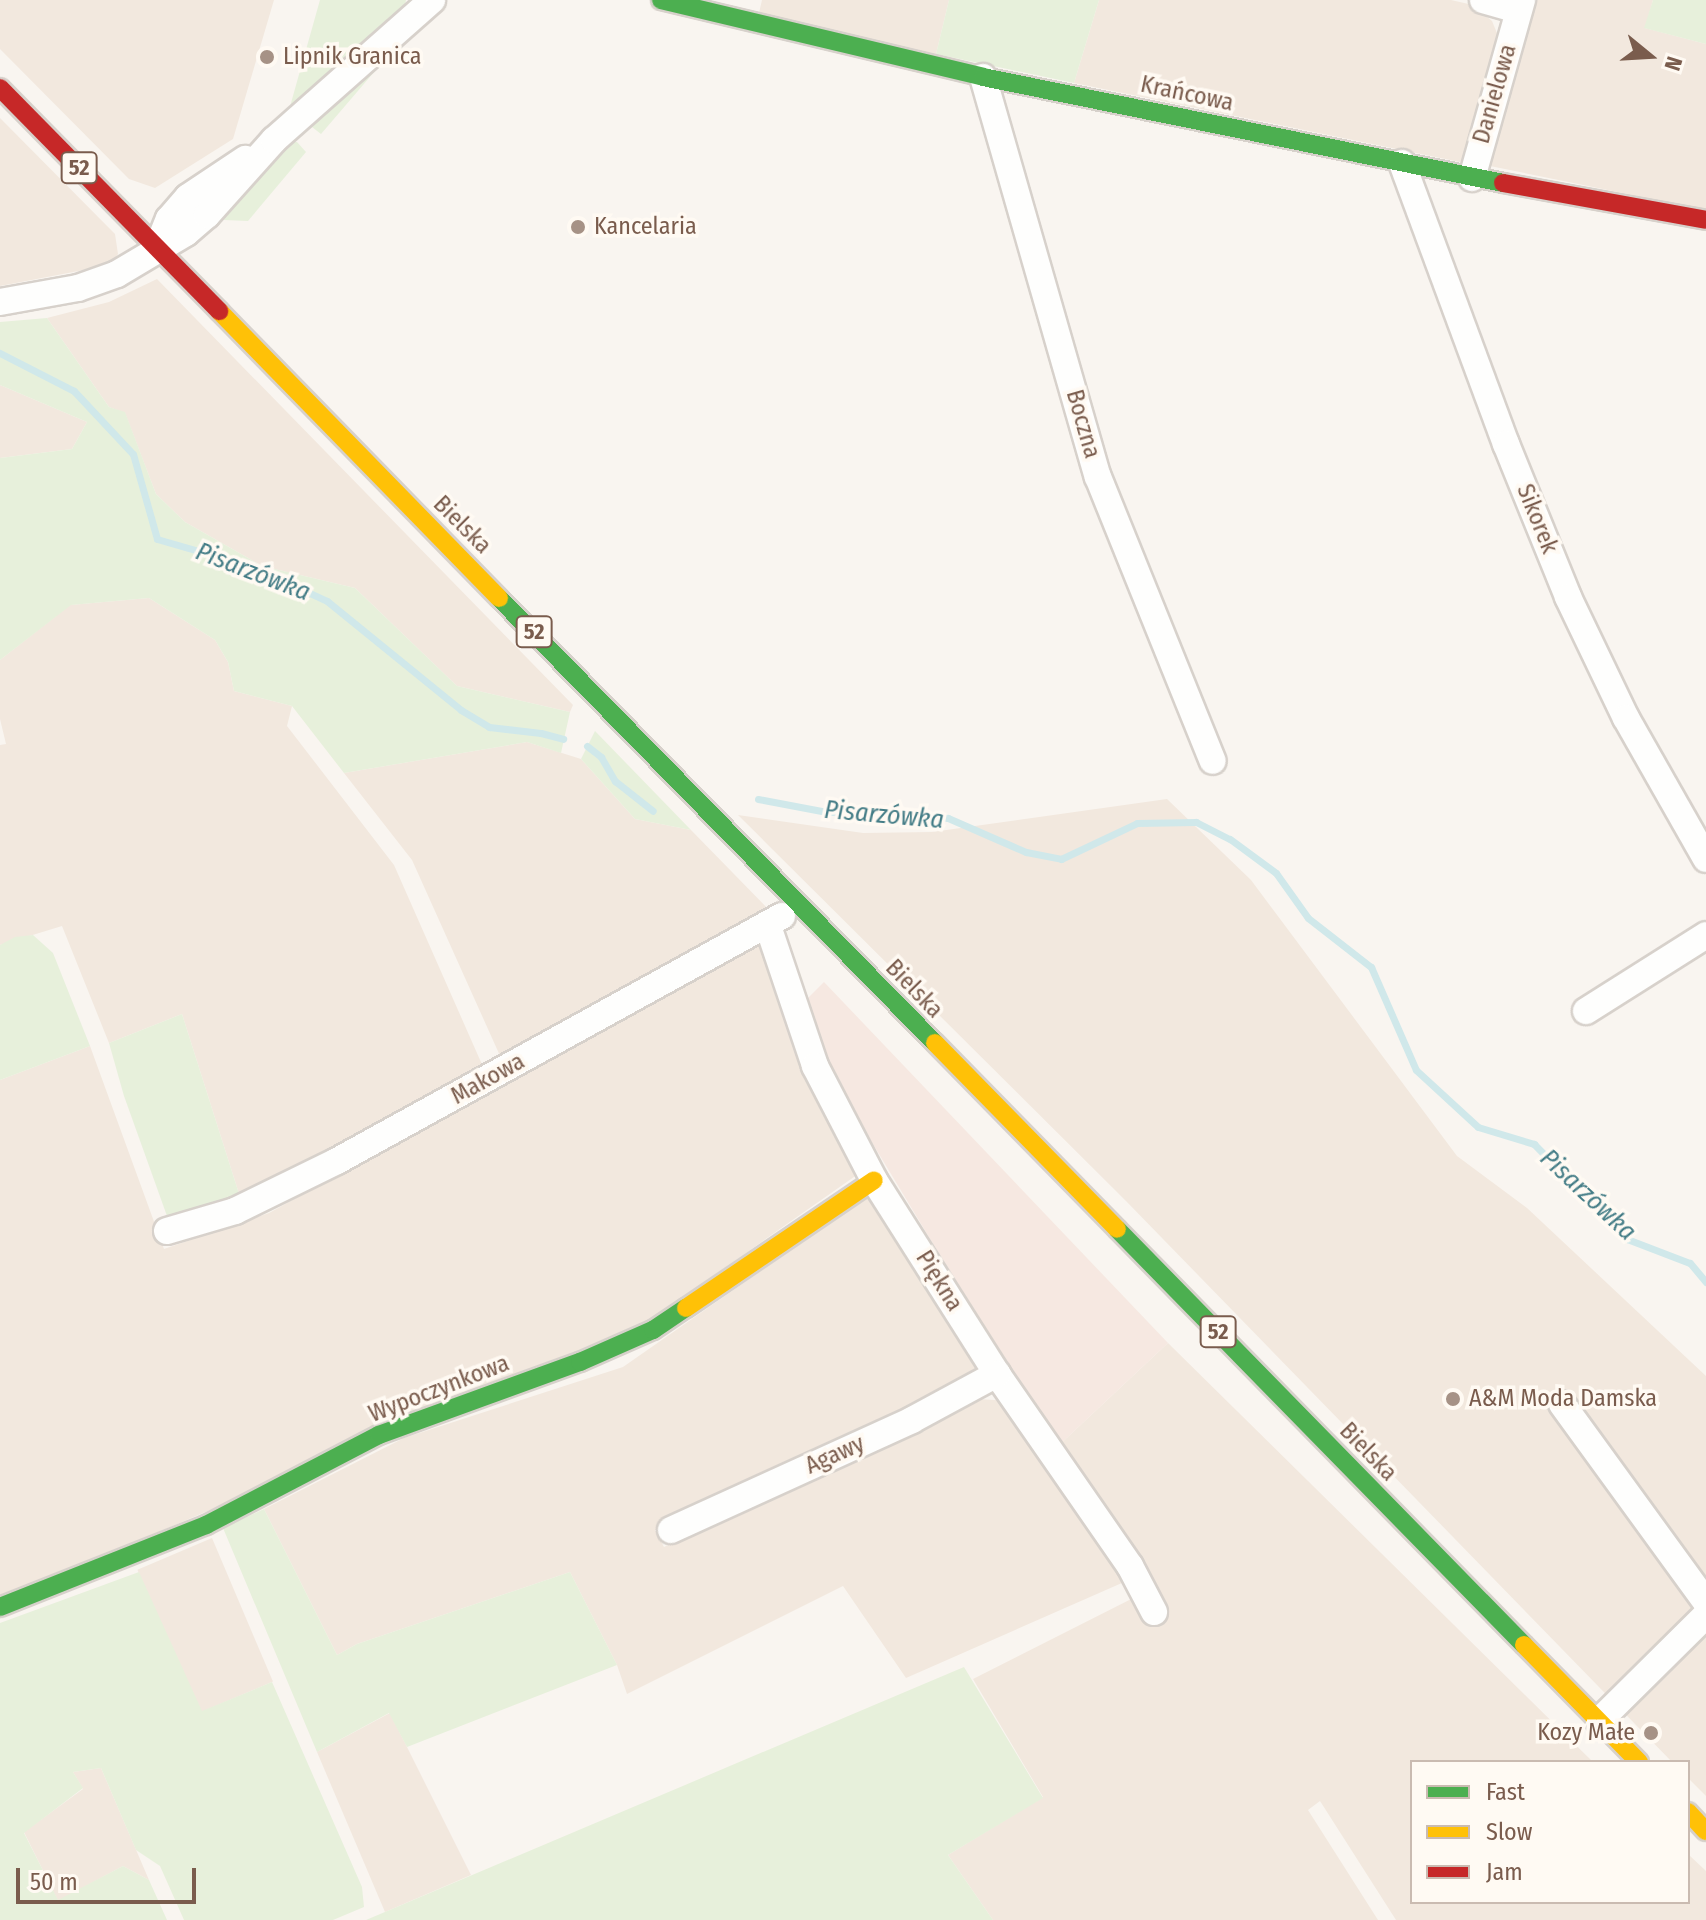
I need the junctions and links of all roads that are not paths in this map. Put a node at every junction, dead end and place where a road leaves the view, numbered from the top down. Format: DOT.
graph roads {
  1 [pos="432,0"];
  2 [pos="661,0"];
  3 [pos="1483,0"];
  4 [pos="1520,5"];
  5 [pos="983,77"];
  6 [pos="0,88"];
  7 [pos="1402,163"];
  8 [pos="1472,178"];
  9 [pos="1706,220"];
  10 [pos="157,248"];
  11 [pos="0,302"];
  12 [pos="1213,761"];
  13 [pos="1706,859"];
  14 [pos="797,903"];
  15 [pos="768,926"];
  16 [pos="1706,935"];
  17 [pos="1586,1011"];
  18 [pos="874,1180"];
  19 [pos="167,1231"];
  20 [pos="997,1374"];
  21 [pos="1562,1404"];
  22 [pos="671,1530"];
  23 [pos="1706,1602"];
  24 [pos="0,1607"];
  25 [pos="1154,1612"];
  26 [pos="1706,1615"];
  27 [pos="1599,1721"];
  28 [pos="1637,1760"];
  29 [pos="1690,1814"];
  30 [pos="1706,1831"];
  1 -- 10 [label="street"];
  2 -- 5 [label="main road, Krańcowa"];
  3 -- 4 [label="street, Danielowa"];
  4 -- 8 [label="street, Danielowa"];
  5 -- 7 [label="main road, Krańcowa"];
  5 -- 12 [label="street, Boczna"];
  6 -- 10 [label="main road, 52"];
  7 -- 8 [label="main road, Krańcowa"];
  7 -- 13 [label="street, Sikorek"];
  8 -- 9 [label="main road, Krańcowa"];
  10 -- 11 [label="street"];
  10 -- 14 [label="main road, Bielska / 52"];
  14 -- 15 [label="street, Makowa"];
  14 -- 27 [label="main road, Bielska / 52"];
  15 -- 18 [label="street, Piękna"];
  15 -- 19 [label="street, Makowa"];
  16 -- 17 [label="street"];
  18 -- 20 [label="street, Piękna"];
  18 -- 24 [label="main road, Wypoczynkowa"];
  20 -- 22 [label="street, Agawy"];
  20 -- 25 [label="street, Piękna"];
  21 -- 23 [label="street"];
  26 -- 27 [label="street"];
  27 -- 28 [label="main road, Bielska / 52"];
  29 -- 30 [label="main road"];
}
